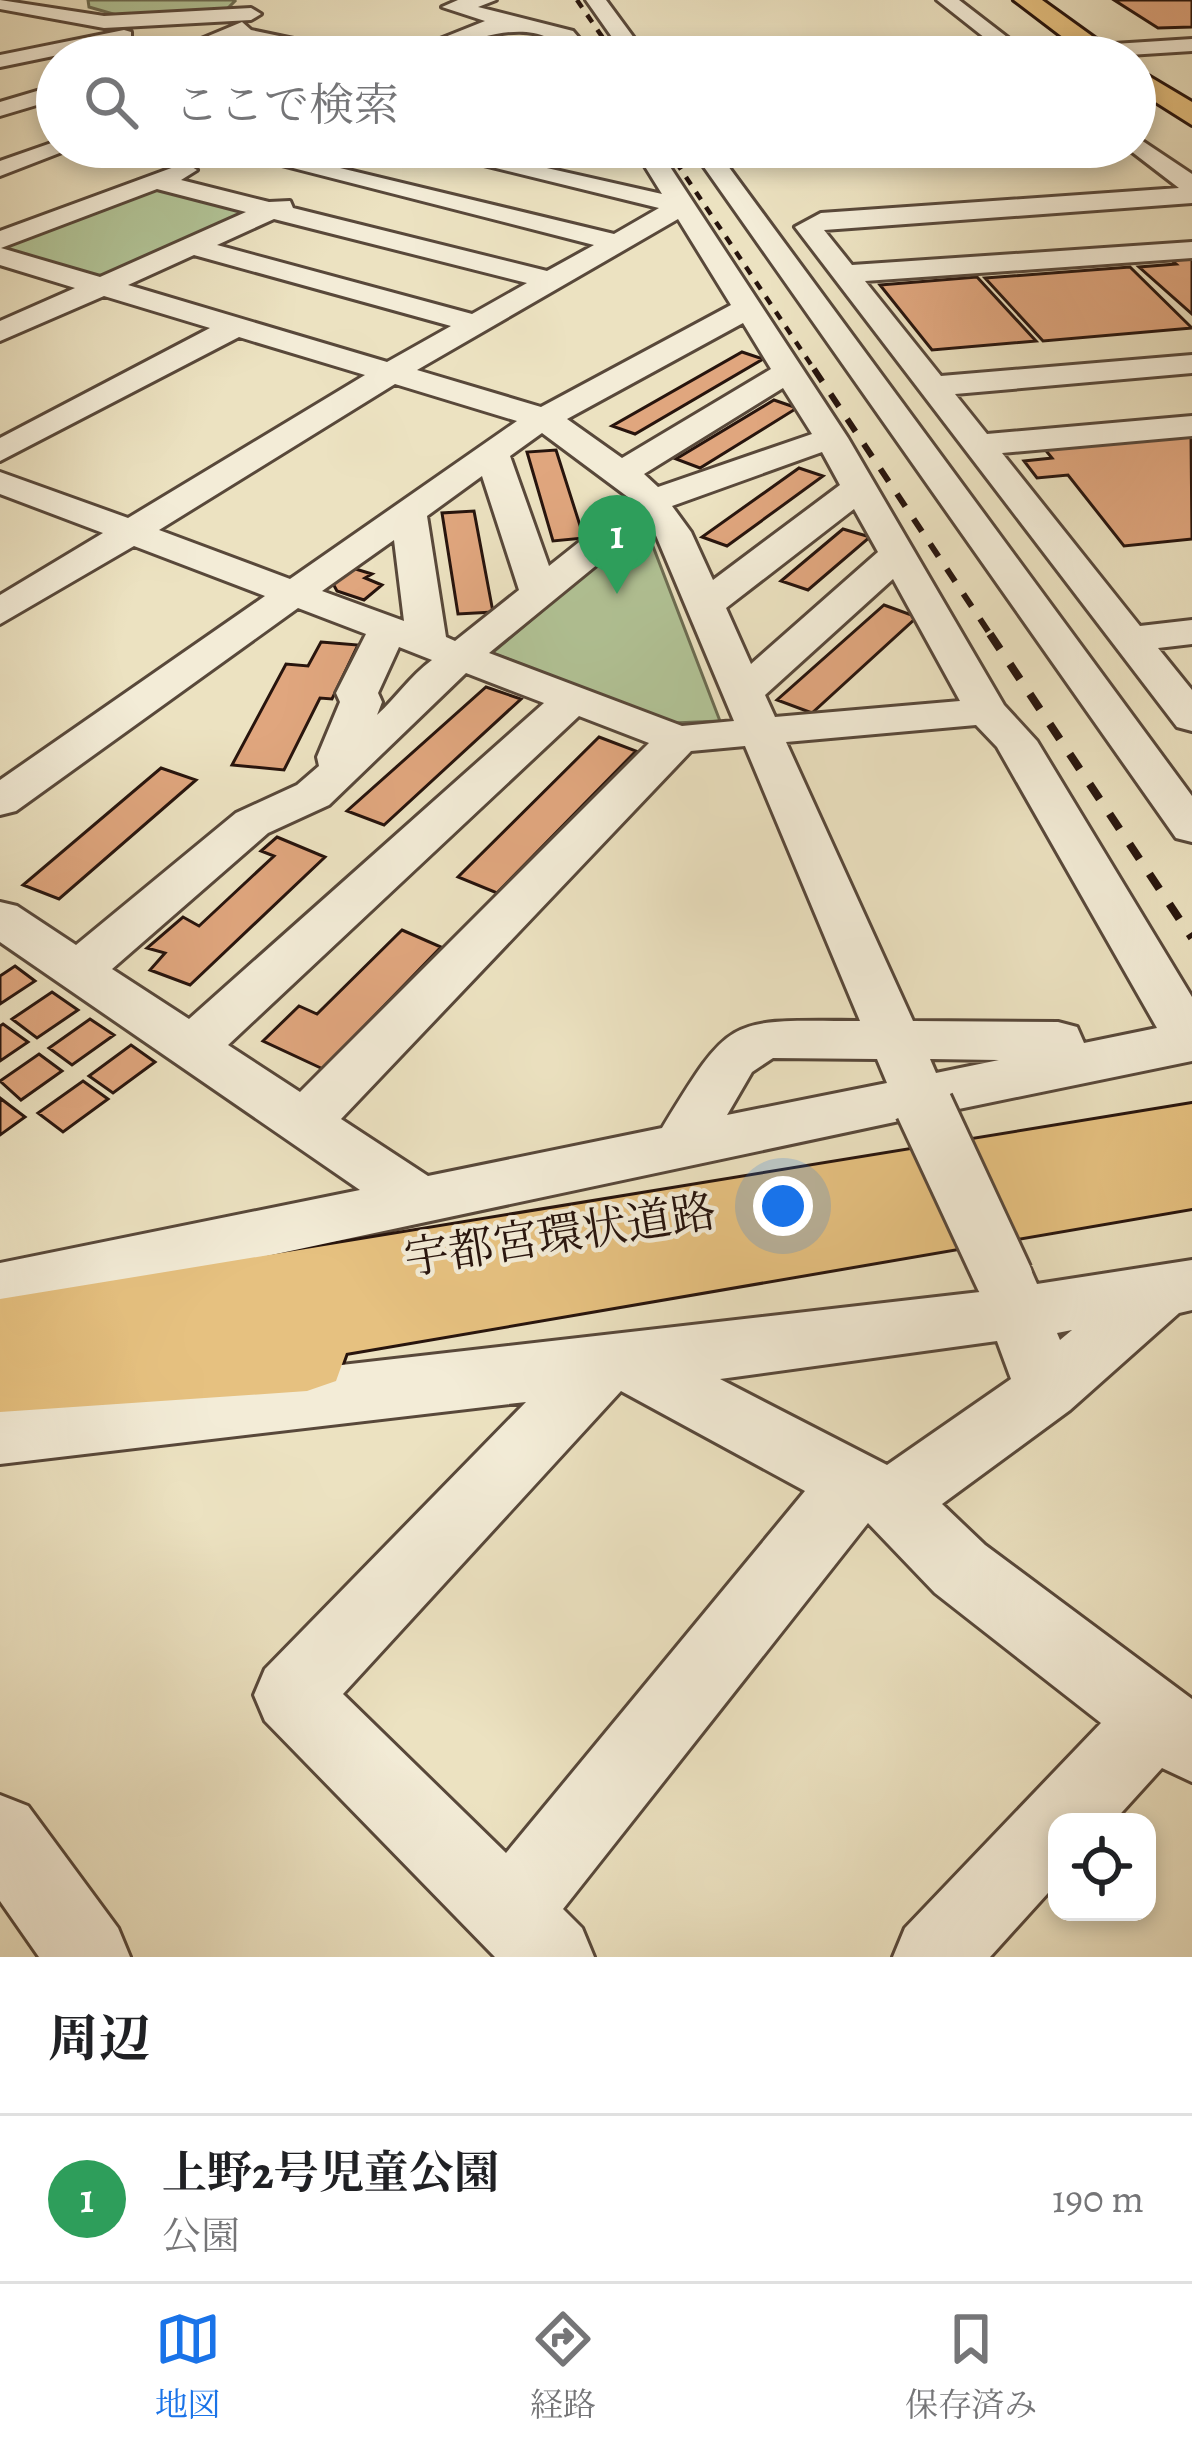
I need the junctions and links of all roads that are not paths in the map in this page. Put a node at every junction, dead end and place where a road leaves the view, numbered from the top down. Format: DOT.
graph roads {
  1 [pos="486,0"];
  2 [pos="596,0"];
  3 [pos="947,0"];
  4 [pos="0,3"];
  5 [pos="258,6"];
  6 [pos="1033,6"];
  7 [pos="552,9"];
  8 [pos="497,22"];
  9 [pos="226,36"];
  10 [pos="272,36"];
  11 [pos="461,36"];
  12 [pos="567,36"];
  13 [pos="622,36"];
  14 [pos="994,36"];
  15 [pos="1084,36"];
  16 [pos="1192,46"];
  17 [pos="1156,50"];
  18 [pos="36,57"];
  19 [pos="0,61"];
  20 [pos="1156,78"];
  21 [pos="1156,91"];
  22 [pos="36,98"];
  23 [pos="1192,99"];
  24 [pos="31,100"];
  25 [pos="36,101"];
  26 [pos="0,109"];
  27 [pos="1192,116"];
  28 [pos="36,156"];
  29 [pos="1156,160"];
  30 [pos="187,168"];
  31 [pos="311,168"];
  32 [pos="520,168"];
  33 [pos="658,168"];
  34 [pos="716,168"];
  35 [pos="0,169"];
  36 [pos="347,177"];
  37 [pos="155,182"];
  38 [pos="1192,190"];
  39 [pos="682,206"];
  40 [pos="272,211"];
  41 [pos="0,240"];
  42 [pos="620,243"];
  43 [pos="191,246"];
  44 [pos="1192,250"];
  45 [pos="0,256"];
  46 [pos="846,274"];
  47 [pos="552,281"];
  48 [pos="99,286"];
  49 [pos="752,318"];
  50 [pos="476,324"];
  51 [pos="235,327"];
  52 [pos="0,332"];
  53 [pos="1192,364"];
  54 [pos="788,372"];
  55 [pos="390,373"];
  56 [pos="933,386"];
  57 [pos="551,424"];
  58 [pos="1192,426"];
  59 [pos="831,438"];
  60 [pos="978,445"];
  61 [pos="0,451"];
  62 [pos="492,453"];
  63 [pos="604,479"];
  64 [pos="0,482"];
  65 [pos="859,488"];
  66 [pos="408,512"];
  67 [pos="664,516"];
  68 [pos="132,531"];
  69 [pos="616,535"];
  70 [pos="897,555"];
  71 [pos="293,593"];
  72 [pos="540,596"];
  73 [pos="705,605"];
  74 [pos="0,612"];
  75 [pos="1192,632"];
  76 [pos="1130,639"];
  77 [pos="426,643"];
  78 [pos="744,692"];
  79 [pos="573,699"];
  80 [pos="987,711"];
  81 [pos="1192,718"];
  82 [pos="763,735"];
  83 [pos="678,739"];
  84 [pos="343,769"];
  85 [pos="0,801"];
  86 [pos="1192,828"];
  87 [pos="0,918"];
  88 [pos="78,970"];
  89 [pos="1191,1041"];
  90 [pos="193,1046"];
  91 [pos="913,1081"];
  92 [pos="1192,1090"];
  93 [pos="304,1121"];
  94 [pos="1192,1132"];
  95 [pos="682,1143"];
  96 [pos="1192,1179"];
  97 [pos="1192,1210"];
  98 [pos="410,1231"];
  99 [pos="1177,1287"];
  100 [pos="0,1288"];
  101 [pos="1012,1296"];
  102 [pos="616,1367"];
  103 [pos="1,1381"];
  104 [pos="1047,1390"];
  105 [pos="872,1492"];
  106 [pos="1174,1732"];
  107 [pos="1073,1813"];
  108 [pos="0,1834"];
  109 [pos="1048,1836"];
  110 [pos="531,1934"];
  111 [pos="88,1957"];
  112 [pos="934,1957"];
  1 -- 8 [label="street"];
  2 -- 13 [label="street"];
  3 -- 14 [label="street"];
  4 -- 9 [label="street"];
  5 -- 9 [label="street"];
  6 -- 15 [label="highway"];
  7 -- 8 [label="street"];
  8 -- 11 [label="street"];
  8 -- 12 [label="street"];
  9 -- 10 [label="street"];
  16 -- 17 [label="street"];
  18 -- 19 [label="street"];
  20 -- 23 [label="highway"];
  21 -- 27 [label="highway"];
  22 -- 24 [label="street"];
  24 -- 25 [label="street"];
  24 -- 26 [label="street"];
  28 -- 35 [label="street"];
  29 -- 38 [label="street"];
  30 -- 37 [label="street"];
  31 -- 36 [label="street"];
  32 -- 39 [label="street"];
  33 -- 39 [label="street"];
  34 -- 86 [label="street"];
  36 -- 40 [label="street"];
  36 -- 42 [label="street"];
  37 -- 40 [label="street"];
  37 -- 41 [label="street"];
  38 -- 46 [label="street"];
  39 -- 42 [label="street"];
  39 -- 49 [label="street"];
  40 -- 43 [label="street"];
  40 -- 47 [label="street"];
  42 -- 47 [label="street"];
  43 -- 48 [label="street"];
  43 -- 50 [label="street"];
  44 -- 46 [label="street"];
  45 -- 48 [label="street"];
  46 -- 56 [label="street"];
  47 -- 50 [label="street"];
  48 -- 51 [label="street"];
  48 -- 52 [label="street"];
  49 -- 54 [label="street"];
  49 -- 57 [label="street"];
  50 -- 55 [label="street"];
  51 -- 55 [label="street"];
  51 -- 61 [label="street"];
  53 -- 56 [label="street"];
  54 -- 59 [label="street"];
  54 -- 63 [label="street"];
  55 -- 57 [label="street"];
  55 -- 68 [label="street"];
  56 -- 60 [label="street"];
  57 -- 62 [label="street"];
  57 -- 63 [label="street"];
  58 -- 60 [label="street"];
  59 -- 65 [label="street"];
  59 -- 67 [label="street"];
  60 -- 76 [label="street"];
  62 -- 66 [label="street"];
  62 -- 72 [label="street"];
  63 -- 67 [label="street"];
  63 -- 69 [label="street"];
  64 -- 68 [label="street"];
  65 -- 70 [label="street"];
  65 -- 73 [label="street"];
  66 -- 71 [label="street"];
  66 -- 77 [label="street"];
  67 -- 69 [label="street"];
  67 -- 73 [label="street"];
  68 -- 71 [label="street"];
  68 -- 74 [label="street"];
  69 -- 72 [label="street"];
  70 -- 78 [label="street"];
  70 -- 80 [label="street"];
  71 -- 77 [label="street"];
  71 -- 85 [label="street"];
  72 -- 77 [label="street"];
  73 -- 78 [label="street"];
  75 -- 76 [label="street"];
  76 -- 81 [label="street"];
  77 -- 79 [label="street"];
  77 -- 84 [label="street"];
  77 -- 84 [label="street"];
  78 -- 82 [label="street"];
  79 -- 83 [label="street"];
  79 -- 90 [label="street"];
  80 -- 82 [label="street"];
  80 -- 89 [label="street"];
  82 -- 83 [label="street"];
  82 -- 91 [label="street"];
  83 -- 93 [label="street"];
  84 -- 88 [label="street"];
  87 -- 88 [label="street"];
  88 -- 90 [label="street"];
  89 -- 91 [label="street"];
  90 -- 93 [label="street"];
  91 -- 95 [label="street"];
  91 -- 95 [label="street"];
  91 -- 101 [label="street, bridge"];
  92 -- 98 [label="highway"];
  93 -- 98 [label="street"];
  94 -- 98 [label="highway, 宇都宮環状道路"];
  95 -- 98 [label="street"];
  96 -- 103 [label="highway, 宇都宮環状道路"];
  97 -- 103 [label="highway"];
  98 -- 100 [label="street"];
  98 -- 103 [label="highway, 宇都宮環状道路"];
  99 -- 101 [label="street"];
  99 -- 104 [label="street"];
  101 -- 102 [label="street"];
  101 -- 104 [label="street"];
  102 -- 103 [label="street"];
  102 -- 105 [label="street"];
  102 -- 110 [label="street"];
  104 -- 105 [label="street"];
  105 -- 106 [label="street"];
  105 -- 110 [label="street"];
  106 -- 107 [label="street"];
  108 -- 111 [label="street"];
  109 -- 112 [label="street"];
}
